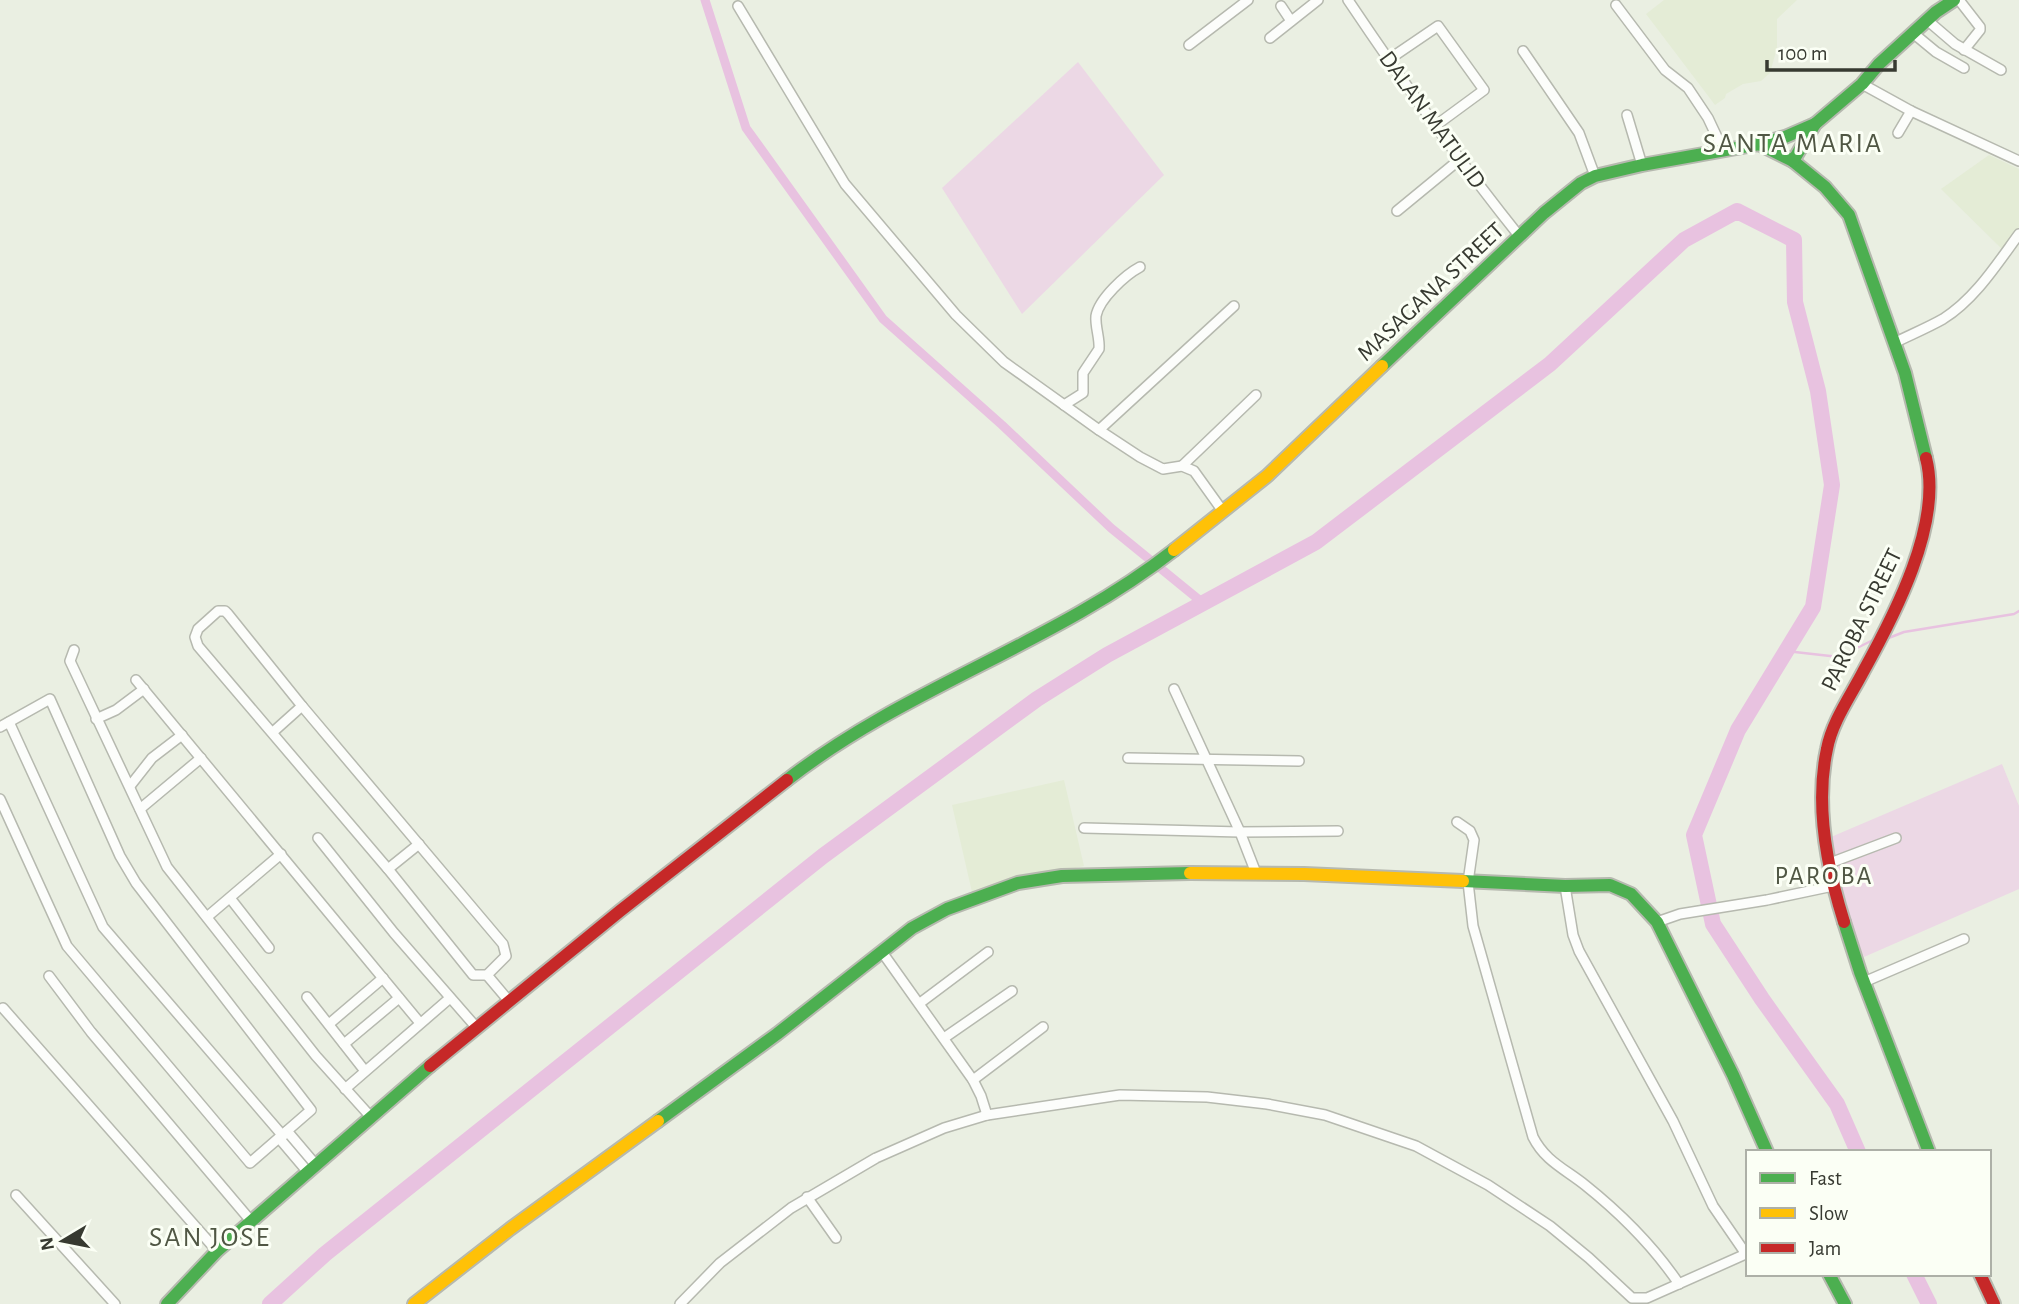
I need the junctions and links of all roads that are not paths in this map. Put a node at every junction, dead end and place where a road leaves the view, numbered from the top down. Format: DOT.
graph roads {
  1 [pos="1248,0"];
  2 [pos="1318,0"];
  3 [pos="1349,0"];
  4 [pos="1956,0"];
  5 [pos="1616,5"];
  6 [pos="737,6"];
  7 [pos="1281,6"];
  8 [pos="1927,20"];
  9 [pos="1291,21"];
  10 [pos="1913,33"];
  11 [pos="1270,38"];
  12 [pos="1189,46"];
  13 [pos="1964,50"];
  14 [pos="1523,51"];
  15 [pos="1388,60"];
  16 [pos="1964,68"];
  17 [pos="2001,70"];
  18 [pos="1862,84"];
  19 [pos="1911,111"];
  20 [pos="1628,115"];
  21 [pos="1815,124"];
  22 [pos="1435,126"];
  23 [pos="1898,134"];
  24 [pos="1759,144"];
  25 [pos="1723,150"];
  26 [pos="1459,160"];
  27 [pos="1793,161"];
  28 [pos="2019,162"];
  29 [pos="1642,165"];
  30 [pos="1595,176"];
  31 [pos="1397,211"];
  32 [pos="2019,234"];
  33 [pos="1520,237"];
  34 [pos="1140,267"];
  35 [pos="1234,306"];
  36 [pos="1894,343"];
  37 [pos="1256,395"];
  38 [pos="1064,405"];
  39 [pos="1098,430"];
  40 [pos="1182,466"];
  41 [pos="1222,510"];
  42 [pos="74,650"];
  43 [pos="136,680"];
  44 [pos="144,689"];
  45 [pos="1174,690"];
  46 [pos="302,706"];
  47 [pos="96,719"];
  48 [pos="4,725"];
  49 [pos="273,732"];
  50 [pos="182,734"];
  51 [pos="201,758"];
  52 [pos="1128,758"];
  53 [pos="1206,760"];
  54 [pos="1299,761"];
  55 [pos="130,786"];
  56 [pos="0,799"];
  57 [pos="140,809"];
  58 [pos="1457,822"];
  59 [pos="1084,828"];
  60 [pos="1338,831"];
  61 [pos="1240,832"];
  62 [pos="318,838"];
  63 [pos="1896,838"];
  64 [pos="419,844"];
  65 [pos="281,854"];
  66 [pos="1830,863"];
  67 [pos="388,869"];
  68 [pos="1256,873"];
  69 [pos="1468,882"];
  70 [pos="1564,886"];
  71 [pos="1833,886"];
  72 [pos="230,898"];
  73 [pos="207,917"];
  74 [pos="1657,922"];
  75 [pos="1964,939"];
  76 [pos="269,948"];
  77 [pos="882,952"];
  78 [pos="988,952"];
  79 [pos="487,975"];
  80 [pos="49,976"];
  81 [pos="383,978"];
  82 [pos="1864,982"];
  83 [pos="1012,991"];
  84 [pos="307,997"];
  85 [pos="399,998"];
  86 [pos="450,998"];
  87 [pos="509,1001"];
  88 [pos="920,1003"];
  89 [pos="3,1008"];
  90 [pos="420,1023"];
  91 [pos="329,1024"];
  92 [pos="476,1027"];
  93 [pos="1044,1027"];
  94 [pos="944,1038"];
  95 [pos="344,1044"];
  96 [pos="365,1071"];
  97 [pos="973,1080"];
  98 [pos="345,1088"];
  99 [pos="987,1115"];
  100 [pos="370,1116"];
  101 [pos="283,1135"];
  102 [pos="1766,1150"];
  103 [pos="1929,1150"];
  104 [pos="311,1167"];
  105 [pos="16,1195"];
  106 [pos="807,1197"];
  107 [pos="251,1221"];
  108 [pos="836,1238"];
  109 [pos="217,1251"];
  110 [pos="1746,1253"];
  111 [pos="1746,1254"];
  112 [pos="1830,1276"];
  113 [pos="1981,1276"];
  114 [pos="1679,1284"];
  115 [pos="1648,1301"];
  116 [pos="1994,1303"];
  117 [pos="115,1304"];
  118 [pos="167,1304"];
  119 [pos="414,1304"];
  120 [pos="680,1304"];
  121 [pos="1845,1304"];
  1 -- 12 [label="street"];
  2 -- 9 [label="street"];
  3 -- 15 [label="street, DALAN MATULID"];
  4 -- 8 [label="street"];
  4 -- 13 [label="street"];
  5 -- 25 [label="street"];
  6 -- 38 [label="street"];
  7 -- 9 [label="street"];
  8 -- 10 [label="street"];
  8 -- 13 [label="street"];
  9 -- 11 [label="street"];
  10 -- 16 [label="street"];
  10 -- 18 [label="street"];
  13 -- 17 [label="street"];
  14 -- 30 [label="street"];
  15 -- 22 [label="street, DALAN MATULID"];
  15 -- 22 [label="street"];
  18 -- 19 [label="street"];
  18 -- 21 [label="street"];
  19 -- 23 [label="street"];
  19 -- 28 [label="street"];
  20 -- 29 [label="street"];
  21 -- 24 [label="street, MASAGANA STREET"];
  21 -- 27 [label="street"];
  22 -- 26 [label="street, DALAN MATULID"];
  24 -- 25 [label="street, MASAGANA STREET"];
  24 -- 27 [label="street, PAROBA STREET"];
  25 -- 29 [label="street, MASAGANA STREET"];
  26 -- 31 [label="street"];
  26 -- 33 [label="street, DALAN MATULID"];
  27 -- 36 [label="street, PAROBA STREET"];
  29 -- 30 [label="street, MASAGANA STREET"];
  30 -- 33 [label="street, MASAGANA STREET"];
  32 -- 36 [label="street"];
  33 -- 41 [label="street, MASAGANA STREET"];
  34 -- 38 [label="street"];
  35 -- 39 [label="street"];
  36 -- 66 [label="street, PAROBA STREET"];
  37 -- 40 [label="street"];
  38 -- 39 [label="street"];
  39 -- 40 [label="street"];
  40 -- 41 [label="street"];
  41 -- 87 [label="street, MASAGANA STREET"];
  42 -- 47 [label="street"];
  43 -- 44 [label="street"];
  44 -- 47 [label="street"];
  44 -- 50 [label="street"];
  45 -- 53 [label="street"];
  46 -- 49 [label="street"];
  46 -- 49 [label="street"];
  46 -- 64 [label="street"];
  47 -- 55 [label="street"];
  48 -- 101 [label="street"];
  48 -- 101 [label="street"];
  49 -- 67 [label="street"];
  50 -- 51 [label="street"];
  50 -- 55 [label="street"];
  51 -- 57 [label="street"];
  51 -- 65 [label="street"];
  52 -- 53 [label="street"];
  53 -- 54 [label="street"];
  53 -- 61 [label="street"];
  55 -- 57 [label="street"];
  56 -- 101 [label="street"];
  57 -- 73 [label="street"];
  58 -- 69 [label="street"];
  59 -- 61 [label="street"];
  60 -- 61 [label="street"];
  61 -- 68 [label="street"];
  62 -- 86 [label="street"];
  63 -- 66 [label="street"];
  64 -- 67 [label="street"];
  64 -- 79 [label="street"];
  65 -- 72 [label="street"];
  65 -- 81 [label="street"];
  66 -- 71 [label="street, PAROBA STREET"];
  67 -- 79 [label="street"];
  68 -- 69 [label="street"];
  68 -- 77 [label="street"];
  69 -- 70 [label="street"];
  69 -- 114 [label="street"];
  70 -- 74 [label="street"];
  70 -- 110 [label="street"];
  71 -- 74 [label="street"];
  71 -- 82 [label="street, PAROBA STREET"];
  72 -- 73 [label="street"];
  72 -- 76 [label="street"];
  73 -- 98 [label="street"];
  74 -- 102 [label="street"];
  75 -- 82 [label="street"];
  77 -- 88 [label="street"];
  77 -- 119 [label="street"];
  78 -- 88 [label="street"];
  79 -- 87 [label="street"];
  80 -- 107 [label="street"];
  81 -- 85 [label="street"];
  81 -- 91 [label="street"];
  82 -- 103 [label="street, PAROBA STREET"];
  83 -- 94 [label="street"];
  84 -- 91 [label="street"];
  85 -- 90 [label="street"];
  85 -- 95 [label="street"];
  86 -- 90 [label="street"];
  86 -- 92 [label="street"];
  87 -- 92 [label="street, MASAGANA STREET"];
  88 -- 94 [label="street"];
  89 -- 109 [label="street"];
  90 -- 96 [label="street"];
  91 -- 95 [label="street"];
  92 -- 100 [label="street, MASAGANA STREET"];
  93 -- 97 [label="street"];
  94 -- 97 [label="street"];
  95 -- 96 [label="street"];
  96 -- 98 [label="street"];
  97 -- 99 [label="street"];
  98 -- 100 [label="street"];
  99 -- 106 [label="street"];
  99 -- 115 [label="street"];
  100 -- 104 [label="street, MASAGANA STREET"];
  101 -- 104 [label="street"];
  104 -- 107 [label="street, MASAGANA STREET"];
  105 -- 117 [label="street"];
  106 -- 108 [label="street"];
  106 -- 120 [label="street"];
  107 -- 109 [label="street, MASAGANA STREET"];
  109 -- 118 [label="street, MASAGANA STREET"];
  111 -- 114 [label="street"];
  112 -- 121 [label="street"];
  113 -- 116 [label="street"];
  114 -- 115 [label="street"];
}
